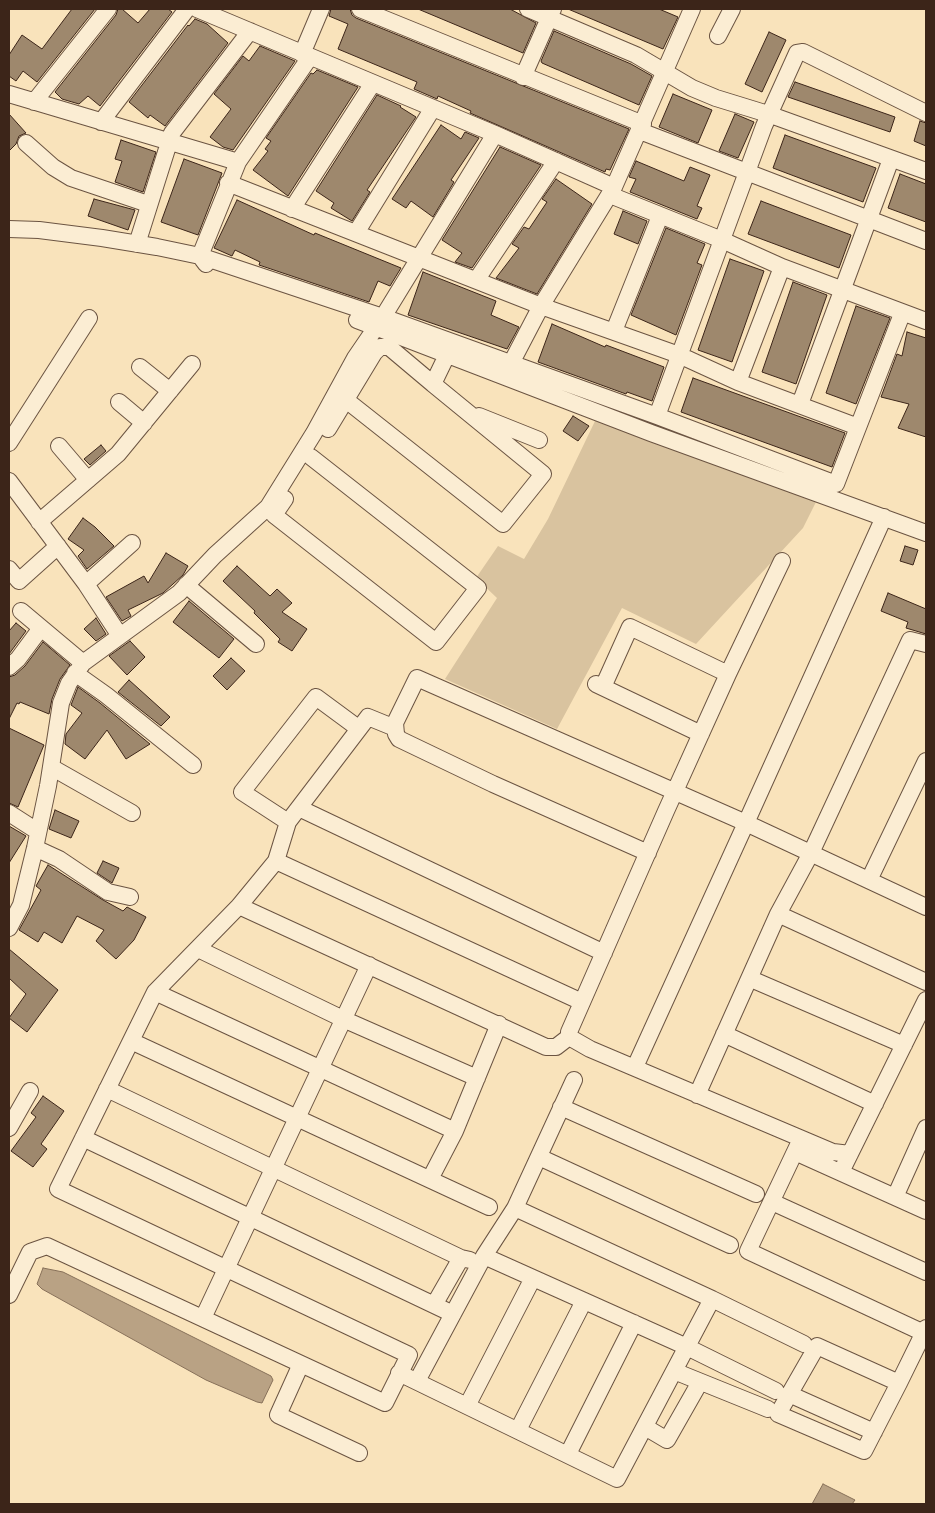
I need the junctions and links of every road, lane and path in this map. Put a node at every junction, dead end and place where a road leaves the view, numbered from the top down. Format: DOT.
graph roads {
  1 [pos="108,9"];
  2 [pos="187,9"];
  3 [pos="197,9"];
  4 [pos="321,9"];
  5 [pos="360,9"];
  6 [pos="528,9"];
  7 [pos="732,9"];
  8 [pos="689,10"];
  9 [pos="551,13"];
  10 [pos="250,31"];
  11 [pos="718,36"];
  12 [pos="306,55"];
  13 [pos="665,73"];
  14 [pos="523,77"];
  15 [pos="373,83"];
  16 [pos="9,94"];
  17 [pos="34,102"];
  18 [pos="433,108"];
  19 [pos="926,113"];
  20 [pos="768,114"];
  21 [pos="101,122"];
  22 [pos="642,127"];
  23 [pos="495,134"];
  24 [pos="26,143"];
  25 [pos="170,143"];
  26 [pos="891,159"];
  27 [pos="556,161"];
  28 [pos="238,162"];
  29 [pos="926,171"];
  30 [pos="748,172"];
  31 [pos="228,183"];
  32 [pos="612,191"];
  33 [pos="148,204"];
  34 [pos="292,210"];
  35 [pos="660,216"];
  36 [pos="869,219"];
  37 [pos="9,229"];
  38 [pos="356,232"];
  39 [pos="722,240"];
  40 [pos="926,241"];
  41 [pos="137,244"];
  42 [pos="200,256"];
  43 [pos="418,257"];
  44 [pos="782,267"];
  45 [pos="477,279"];
  46 [pos="842,289"];
  47 [pos="541,306"];
  48 [pos="902,314"];
  49 [pos="89,318"];
  50 [pos="926,321"];
  51 [pos="379,322"];
  52 [pos="614,331"];
  53 [pos="447,355"];
  54 [pos="679,355"];
  55 [pos="192,364"];
  56 [pos="140,366"];
  57 [pos="507,370"];
  58 [pos="738,382"];
  59 [pos="433,384"];
  60 [pos="170,391"];
  61 [pos="346,400"];
  62 [pos="119,402"];
  63 [pos="800,404"];
  64 [pos="464,410"];
  65 [pos="657,416"];
  66 [pos="144,423"];
  67 [pos="858,427"];
  68 [pos="539,440"];
  69 [pos="9,444"];
  70 [pos="59,446"];
  71 [pos="311,457"];
  72 [pos="88,480"];
  73 [pos="9,481"];
  74 [pos="884,517"];
  75 [pos="39,522"];
  76 [pos="926,533"];
  77 [pos="132,543"];
  78 [pos="58,546"];
  79 [pos="782,561"];
  80 [pos="9,569"];
  81 [pos="86,584"];
  82 [pos="186,585"];
  83 [pos="21,611"];
  84 [pos="41,628"];
  85 [pos="120,636"];
  86 [pos="256,644"];
  87 [pos="926,644"];
  88 [pos="9,667"];
  89 [pos="79,668"];
  90 [pos="728,674"];
  91 [pos="358,728"];
  92 [pos="395,728"];
  93 [pos="701,734"];
  94 [pos="926,761"];
  95 [pos="193,765"];
  96 [pos="51,767"];
  97 [pos="675,791"];
  98 [pos="299,808"];
  99 [pos="9,813"];
  100 [pos="132,813"];
  101 [pos="288,822"];
  102 [pos="746,823"];
  103 [pos="36,839"];
  104 [pos="648,853"];
  105 [pos="811,853"];
  106 [pos="276,861"];
  107 [pos="869,880"];
  108 [pos="130,897"];
  109 [pos="15,902"];
  110 [pos="239,906"];
  111 [pos="926,907"];
  112 [pos="778,914"];
  113 [pos="9,928"];
  114 [pos="198,948"];
  115 [pos="604,953"];
  116 [pos="369,965"];
  117 [pos="751,979"];
  118 [pos="926,982"];
  119 [pos="155,992"];
  120 [pos="926,1000"];
  121 [pos="582,1002"];
  122 [pos="343,1018"];
  123 [pos="499,1024"];
  124 [pos="724,1034"];
  125 [pos="569,1037"];
  126 [pos="131,1041"];
  127 [pos="904,1045"];
  128 [pos="635,1067"];
  129 [pos="319,1068"];
  130 [pos="477,1078"];
  131 [pos="574,1080"];
  132 [pos="107,1089"];
  133 [pos="30,1092"];
  134 [pos="697,1095"];
  135 [pos="875,1104"];
  136 [pos="562,1107"];
  137 [pos="296,1117"];
  138 [pos="9,1128"];
  139 [pos="926,1128"];
  140 [pos="455,1131"];
  141 [pos="83,1138"];
  142 [pos="798,1145"];
  143 [pos="850,1154"];
  144 [pos="538,1157"];
  145 [pos="273,1168"];
  146 [pos="841,1172"];
  147 [pos="430,1180"];
  148 [pos="756,1194"];
  149 [pos="895,1197"];
  150 [pos="772,1202"];
  151 [pos="489,1207"];
  152 [pos="515,1208"];
  153 [pos="926,1211"];
  154 [pos="250,1218"];
  155 [pos="730,1245"];
  156 [pos="461,1258"];
  157 [pos="483,1259"];
  158 [pos="226,1268"];
  159 [pos="926,1272"];
  160 [pos="533,1278"];
  161 [pos="9,1295"];
  162 [pos="712,1299"];
  163 [pos="584,1301"];
  164 [pos="434,1305"];
  165 [pos="453,1314"];
  166 [pos="203,1318"];
  167 [pos="634,1324"];
  168 [pos="926,1331"];
  169 [pos="804,1344"];
  170 [pos="687,1347"];
  171 [pos="301,1364"];
  172 [pos="674,1371"];
  173 [pos="400,1373"];
  174 [pos="417,1381"];
  175 [pos="700,1382"];
  176 [pos="899,1383"];
  177 [pos="783,1393"];
  178 [pos="467,1406"];
  179 [pos="768,1409"];
  180 [pos="645,1427"];
  181 [pos="518,1430"];
  182 [pos="874,1432"];
  183 [pos="359,1453"];
  184 [pos="568,1454"];
  1 -- 17 [label="street"];
  2 -- 21 [label="street"];
  3 -- 10 [label="street"];
  4 -- 12 [label="street"];
  5 -- 14 [label="street"];
  6 -- 9 [label="street"];
  7 -- 11 [label="street"];
  8 -- 13 [label="street"];
  9 -- 13 [label="street"];
  9 -- 14 [label="street"];
  10 -- 12 [label="street"];
  10 -- 25 [label="street"];
  12 -- 15 [label="street"];
  12 -- 28 [label="street"];
  13 -- 20 [label="street"];
  13 -- 22 [label="street"];
  14 -- 22 [label="street"];
  15 -- 18 [label="street"];
  15 -- 34 [label="street"];
  16 -- 17 [label="street"];
  17 -- 21 [label="street"];
  18 -- 23 [label="street"];
  18 -- 38 [label="street"];
  19 -- 20 [label="street"];
  20 -- 26 [label="street"];
  20 -- 30 [label="street"];
  21 -- 25 [label="street"];
  22 -- 30 [label="street"];
  22 -- 32 [label="street"];
  23 -- 27 [label="street"];
  23 -- 43 [label="street"];
  24 -- 33 [label="street"];
  25 -- 28 [label="street"];
  25 -- 33 [label="street"];
  26 -- 29 [label="street"];
  26 -- 36 [label="street"];
  27 -- 32 [label="street"];
  27 -- 45 [label="street"];
  28 -- 31 [label="street"];
  30 -- 36 [label="street"];
  30 -- 39 [label="street"];
  31 -- 34 [label="street"];
  31 -- 42 [label="street"];
  32 -- 35 [label="street"];
  32 -- 47 [label="street"];
  33 -- 41 [label="street"];
  34 -- 38 [label="street"];
  35 -- 39 [label="street"];
  35 -- 52 [label="street"];
  36 -- 40 [label="street"];
  36 -- 46 [label="street"];
  37 -- 41 [label="street"];
  38 -- 43 [label="street"];
  39 -- 44 [label="street"];
  39 -- 54 [label="street"];
  41 -- 42 [label="street"];
  42 -- 51 [label="street"];
  43 -- 45 [label="street"];
  43 -- 51 [label="street"];
  44 -- 46 [label="street"];
  44 -- 58 [label="street"];
  45 -- 47 [label="street"];
  46 -- 48 [label="street"];
  46 -- 63 [label="street"];
  47 -- 52 [label="street"];
  47 -- 57 [label="street"];
  48 -- 50 [label="street"];
  48 -- 67 [label="street"];
  49 -- 69 [label="street"];
  51 -- 53 [label="street"];
  51 -- 57 [label="street"];
  51 -- 82 [label="street"];
  52 -- 54 [label="street"];
  53 -- 57 [label="street"];
  53 -- 59 [label="street"];
  54 -- 58 [label="street"];
  54 -- 65 [label="street"];
  55 -- 60 [label="street"];
  56 -- 60 [label="street"];
  57 -- 65 [label="street"];
  57 -- 74 [label="street"];
  58 -- 63 [label="street"];
  59 -- 61 [label="street"];
  59 -- 64 [label="street"];
  60 -- 66 [label="street"];
  61 -- 64 [label="street"];
  61 -- 71 [label="street"];
  62 -- 66 [label="street"];
  63 -- 67 [label="street"];
  64 -- 68 [label="street"];
  65 -- 67 [label="street"];
  66 -- 72 [label="street"];
  70 -- 72 [label="street"];
  71 -- 71 [label="street"];
  72 -- 75 [label="street"];
  73 -- 75 [label="street"];
  74 -- 76 [label="street"];
  74 -- 102 [label="street"];
  75 -- 78 [label="street"];
  77 -- 81 [label="street"];
  78 -- 80 [label="street"];
  78 -- 81 [label="street"];
  79 -- 90 [label="street"];
  81 -- 85 [label="street"];
  82 -- 85 [label="street"];
  82 -- 86 [label="street"];
  83 -- 84 [label="street"];
  84 -- 88 [label="street"];
  84 -- 89 [label="street"];
  85 -- 89 [label="street"];
  87 -- 105 [label="street"];
  89 -- 95 [label="street"];
  89 -- 96 [label="street"];
  90 -- 93 [label="street"];
  90 -- 93 [label="street"];
  91 -- 92 [label="street"];
  91 -- 98 [label="street"];
  91 -- 101 [label="street"];
  92 -- 97 [label="street"];
  92 -- 104 [label="street"];
  93 -- 97 [label="street"];
  94 -- 107 [label="street"];
  96 -- 100 [label="street"];
  96 -- 103 [label="street"];
  97 -- 102 [label="street"];
  97 -- 104 [label="street"];
  98 -- 101 [label="street"];
  98 -- 115 [label="street"];
  99 -- 103 [label="street"];
  101 -- 106 [label="street"];
  102 -- 105 [label="street"];
  102 -- 128 [label="street"];
  103 -- 108 [label="street"];
  103 -- 109 [label="street"];
  104 -- 115 [label="street"];
  105 -- 107 [label="street"];
  105 -- 112 [label="street"];
  106 -- 110 [label="street"];
  106 -- 121 [label="street"];
  107 -- 111 [label="street"];
  109 -- 113 [label="street"];
  110 -- 114 [label="street"];
  110 -- 116 [label="street"];
  112 -- 117 [label="street"];
  112 -- 118 [label="street"];
  114 -- 119 [label="street"];
  114 -- 122 [label="street"];
  115 -- 121 [label="street"];
  116 -- 122 [label="street"];
  116 -- 123 [label="street"];
  117 -- 124 [label="street"];
  117 -- 127 [label="street"];
  119 -- 126 [label="street"];
  119 -- 129 [label="street"];
  120 -- 127 [label="street"];
  121 -- 125 [label="street"];
  122 -- 129 [label="street"];
  122 -- 130 [label="street"];
  123 -- 125 [label="street"];
  123 -- 130 [label="street"];
  124 -- 134 [label="street"];
  124 -- 135 [label="street"];
  125 -- 128 [label="street"];
  126 -- 132 [label="street"];
  126 -- 137 [label="street"];
  127 -- 135 [label="street"];
  128 -- 134 [label="street"];
  129 -- 137 [label="street"];
  129 -- 140 [label="street"];
  130 -- 140 [label="street"];
  131 -- 136 [label="street"];
  132 -- 141 [label="street"];
  132 -- 145 [label="street"];
  133 -- 138 [label="street"];
  134 -- 142 [label="street"];
  135 -- 143 [label="street"];
  136 -- 144 [label="street"];
  136 -- 148 [label="street"];
  137 -- 145 [label="street"];
  137 -- 147 [label="street"];
  139 -- 149 [label="street"];
  140 -- 147 [label="street"];
  141 -- 154 [label="street"];
  141 -- 158 [label="street"];
  142 -- 143 [label="street"];
  142 -- 146 [label="street"];
  142 -- 150 [label="street"];
  143 -- 146 [label="street"];
  144 -- 152 [label="street"];
  144 -- 155 [label="street"];
  145 -- 154 [label="street"];
  145 -- 156 [label="street"];
  146 -- 149 [label="street"];
  147 -- 151 [label="street"];
  149 -- 153 [label="street"];
  150 -- 159 [label="street"];
  150 -- 168 [label="street"];
  152 -- 157 [label="street"];
  152 -- 162 [label="street"];
  154 -- 158 [label="street"];
  154 -- 164 [label="street"];
  156 -- 157 [label="street"];
  156 -- 164 [label="street"];
  157 -- 160 [label="street"];
  157 -- 165 [label="street"];
  158 -- 166 [label="street"];
  158 -- 173 [label="street"];
  160 -- 163 [label="street"];
  160 -- 178 [label="street"];
  161 -- 166 [label="street"];
  162 -- 169 [label="street"];
  162 -- 170 [label="street"];
  163 -- 167 [label="street"];
  163 -- 181 [label="street"];
  164 -- 165 [label="street"];
  165 -- 174 [label="street"];
  166 -- 171 [label="street"];
  167 -- 170 [label="street"];
  167 -- 184 [label="street"];
  168 -- 176 [label="street"];
  170 -- 172 [label="street"];
  170 -- 177 [label="street"];
  171 -- 173 [label="street"];
  171 -- 183 [label="street"];
  172 -- 175 [label="street"];
  172 -- 180 [label="street"];
  173 -- 174 [label="street"];
  174 -- 178 [label="street"];
  175 -- 179 [label="street"];
  175 -- 180 [label="street"];
  176 -- 177 [label="street"];
  176 -- 182 [label="street"];
  177 -- 182 [label="street"];
  177 -- 182 [label="street"];
  178 -- 181 [label="street"];
  180 -- 184 [label="street"];
  181 -- 184 [label="street"];
}
